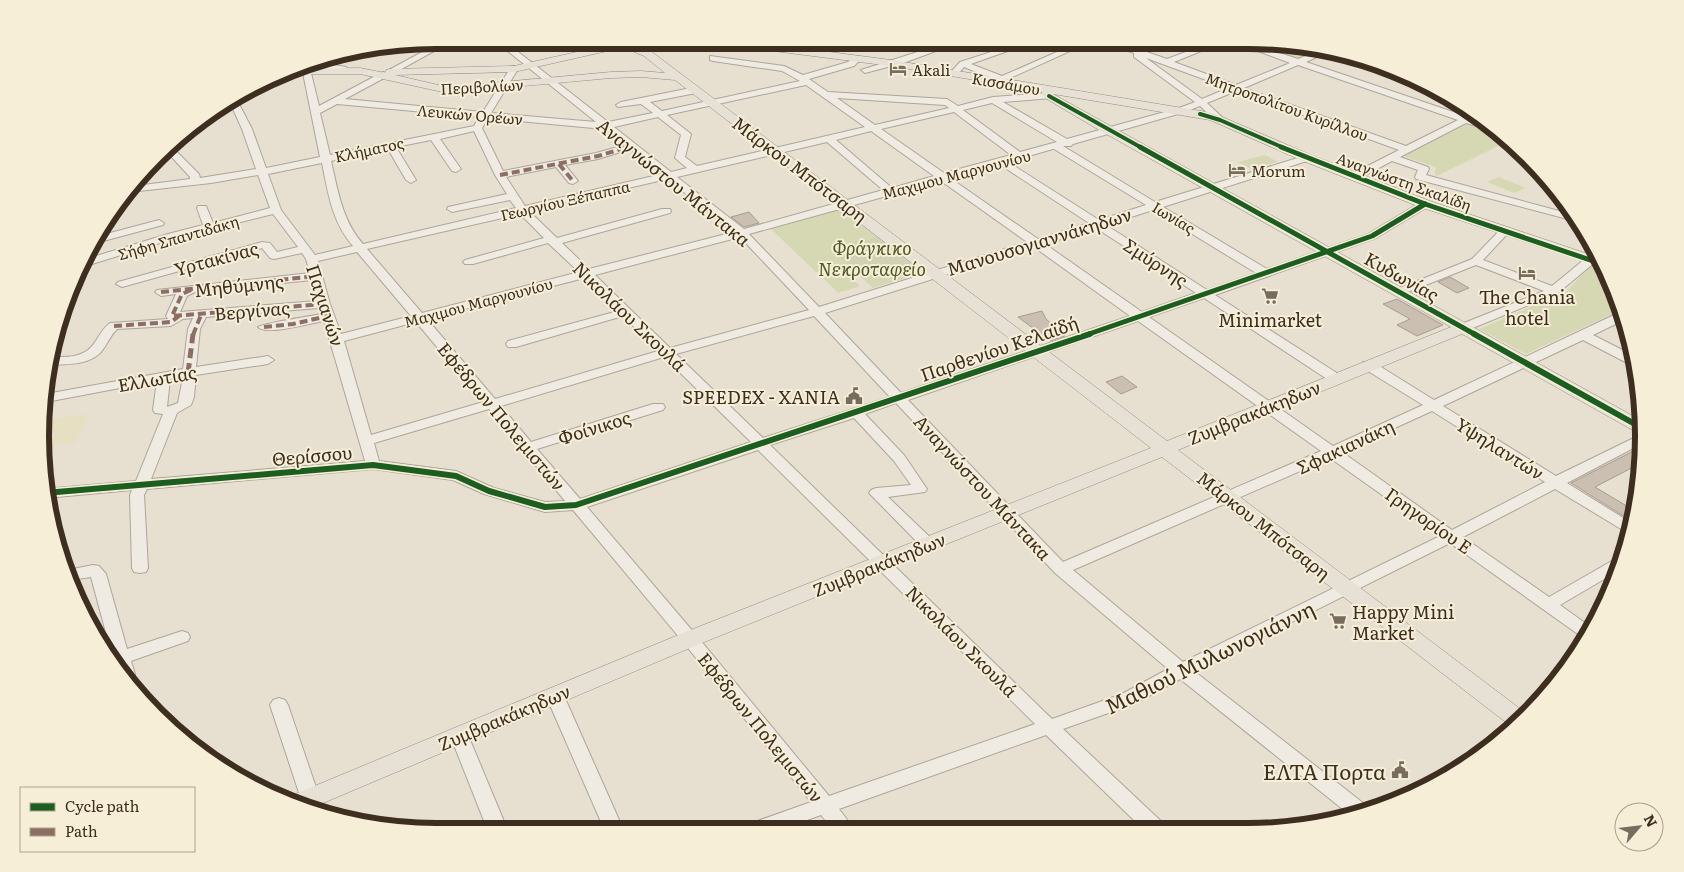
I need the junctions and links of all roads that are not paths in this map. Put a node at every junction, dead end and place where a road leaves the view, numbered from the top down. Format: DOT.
graph roads {
  1 [pos="433,49"];
  2 [pos="510,49"];
  3 [pos="603,49"];
  4 [pos="640,49"];
  5 [pos="781,49"];
  6 [pos="823,49"];
  7 [pos="932,49"];
  8 [pos="1008,49"];
  9 [pos="1070,49"];
  10 [pos="1132,49"];
  11 [pos="1201,49"];
  12 [pos="1260,50"];
  13 [pos="820,54"];
  14 [pos="1316,55"];
  15 [pos="712,58"];
  16 [pos="857,59"];
  17 [pos="1168,62"];
  18 [pos="1298,62"];
  19 [pos="891,63"];
  20 [pos="964,64"];
  21 [pos="531,65"];
  22 [pos="319,67"];
  23 [pos="1154,68"];
  24 [pos="514,69"];
  25 [pos="310,70"];
  26 [pos="864,70"];
  27 [pos="388,73"];
  28 [pos="954,73"];
  29 [pos="679,77"];
  30 [pos="805,80"];
  31 [pos="999,80"];
  32 [pos="551,82"];
  33 [pos="505,86"];
  34 [pos="1236,87"];
  35 [pos="696,90"];
  36 [pos="1047,92"];
  37 [pos="826,95"];
  38 [pos="993,100"];
  39 [pos="336,101"];
  40 [pos="643,101"];
  41 [pos="711,102"];
  42 [pos="1201,102"];
  43 [pos="235,105"];
  44 [pos="620,105"];
  45 [pos="956,108"];
  46 [pos="1182,110"];
  47 [pos="315,112"];
  48 [pos="660,114"];
  49 [pos="486,115"];
  50 [pos="1469,118"];
  51 [pos="1220,120"];
  52 [pos="1466,120"];
  53 [pos="1477,124"];
  54 [pos="604,126"];
  55 [pos="477,128"];
  56 [pos="873,128"];
  57 [pos="1110,131"];
  58 [pos="434,136"];
  59 [pos="828,138"];
  60 [pos="390,145"];
  61 [pos="1062,145"];
  62 [pos="631,146"];
  63 [pos="1407,150"];
  64 [pos="775,151"];
  65 [pos="172,153"];
  66 [pos="1020,157"];
  67 [pos="1307,158"];
  68 [pos="1393,158"];
  69 [pos="325,159"];
  70 [pos="1002,162"];
  71 [pos="558,164"];
  72 [pos="456,169"];
  73 [pos="696,170"];
  74 [pos="261,171"];
  75 [pos="500,175"];
  76 [pos="670,176"];
  77 [pos="1354,177"];
  78 [pos="944,178"];
  79 [pos="411,180"];
  80 [pos="573,181"];
  81 [pos="196,182"];
  82 [pos="139,188"];
  83 [pos="1212,188"];
  84 [pos="891,192"];
  85 [pos="512,196"];
  86 [pos="846,204"];
  87 [pos="1425,204"];
  88 [pos="1154,205"];
  89 [pos="202,208"];
  90 [pos="452,209"];
  91 [pos="276,210"];
  92 [pos="522,210"];
  93 [pos="666,211"];
  94 [pos="1566,216"];
  95 [pos="159,223"];
  96 [pos="1096,223"];
  97 [pos="148,226"];
  98 [pos="209,226"];
  99 [pos="1505,231"];
  100 [pos="742,234"];
  101 [pos="103,238"];
  102 [pos="552,240"];
  103 [pos="153,241"];
  104 [pos="1035,242"];
  105 [pos="100,245"];
  106 [pos="360,248"];
  107 [pos="304,249"];
  108 [pos="1328,252"];
  109 [pos="106,257"];
  110 [pos="312,259"];
  111 [pos="1592,259"];
  112 [pos="1476,261"];
  113 [pos="91,262"];
  114 [pos="469,262"];
  115 [pos="1594,263"];
  116 [pos="587,273"];
  117 [pos="936,273"];
  118 [pos="1265,273"];
  119 [pos="318,276"];
  120 [pos="122,284"];
  121 [pos="191,290"];
  122 [pos="1554,291"];
  123 [pos="161,292"];
  124 [pos="1398,292"];
  125 [pos="1205,294"];
  126 [pos="326,310"];
  127 [pos="626,312"];
  128 [pos="816,312"];
  129 [pos="201,315"];
  130 [pos="179,316"];
  131 [pos="1140,316"];
  132 [pos="419,317"];
  133 [pos="1617,319"];
  134 [pos="264,327"];
  135 [pos="1463,328"];
  136 [pos="1584,335"];
  137 [pos="337,339"];
  138 [pos="512,344"];
  139 [pos="1038,351"];
  140 [pos="668,352"];
  141 [pos="1628,358"];
  142 [pos="56,360"];
  143 [pos="268,360"];
  144 [pos="1526,363"];
  145 [pos="1368,365"];
  146 [pos="188,373"];
  147 [pos="164,376"];
  148 [pos="1336,378"];
  149 [pos="51,397"];
  150 [pos="899,398"];
  151 [pos="492,405"];
  152 [pos="1433,406"];
  153 [pos="658,407"];
  154 [pos="1270,408"];
  155 [pos="171,410"];
  156 [pos="856,412"];
  157 [pos="1635,424"];
  158 [pos="367,441"];
  159 [pos="1635,442"];
  160 [pos="761,444"];
  161 [pos="529,447"];
  162 [pos="1165,449"];
  163 [pos="1332,452"];
  164 [pos="374,465"];
  165 [pos="1556,483"];
  166 [pos="140,484"];
  167 [pos="53,492"];
  168 [pos="1230,498"];
  169 [pos="576,505"];
  170 [pos="1007,512"];
  171 [pos="1625,525"];
  172 [pos="1452,536"];
  173 [pos="928,544"];
  174 [pos="883,563"];
  175 [pos="140,568"];
  176 [pos="1612,568"];
  177 [pos="1061,569"];
  178 [pos="74,574"];
  179 [pos="1348,588"];
  180 [pos="1549,604"];
  181 [pos="1583,629"];
  182 [pos="182,636"];
  183 [pos="690,639"];
  184 [pos="120,659"];
  185 [pos="123,663"];
  186 [pos="1181,670"];
  187 [pos="554,696"];
  188 [pos="279,705"];
  189 [pos="1514,717"];
  190 [pos="1050,728"];
  191 [pos="459,735"];
  192 [pos="306,801"];
  193 [pos="312,803"];
  194 [pos="824,805"];
  195 [pos="1355,808"];
  196 [pos="495,823"];
  197 [pos="611,823"];
  198 [pos="775,823"];
  199 [pos="839,823"];
  200 [pos="1150,823"];
  1 -- 27 [label="street"];
  2 -- 21 [label="street, Αναγνώστου Μάντακα"];
  3 -- 21 [label="main road, Μάρκου Μπότσαρη"];
  4 -- 29 [label="main road, Μάρκου Μπότσαρη"];
  5 -- 13 [label="main road, Κισσάμου"];
  6 -- 13 [label="street"];
  7 -- 19 [label="street"];
  8 -- 20 [label="street"];
  9 -- 31 [label="street"];
  10 -- 17 [label="street, Μητροπολίτου Κυρίλλου"];
  10 -- 23 [label="street"];
  11 -- 17 [label="street"];
  12 -- 18 [label="street"];
  13 -- 16 [label="main road, Κισσάμου"];
  14 -- 18 [label="street, Μαχιμου Mαργουνίου"];
  15 -- 30 [label="street, Γρηγορίου Ε"];
  16 -- 19 [label="main road, Κισσάμου"];
  16 -- 30 [label="street"];
  17 -- 23 [label="street"];
  17 -- 34 [label="street, Μητροπολίτου Κυρίλλου"];
  18 -- 34 [label="street, Μαχιμου Mαργουνίου"];
  18 -- 52 [label="street"];
  19 -- 26 [label="street"];
  19 -- 28 [label="main road, Κισσάμου"];
  20 -- 28 [label="street"];
  20 -- 31 [label="street, Κισσάμου"];
  21 -- 24 [label="main road, Μάρκου Μπότσαρη"];
  21 -- 32 [label="street, Αναγνώστου Μάντακα"];
  22 -- 27 [label="main road, Περιβολίων"];
  23 -- 42 [label="street"];
  24 -- 27 [label="main road, Μάρκου Μπότσαρη"];
  24 -- 33 [label="street"];
  25 -- 47 [label="street, Εφέδρων Πολεμιστών"];
  27 -- 33 [label="main road, Περιβολίων"];
  27 -- 39 [label="street"];
  28 -- 31 [label="main road, Κισσάμου"];
  29 -- 32 [label="main road, Περιβολίων"];
  29 -- 35 [label="main road, Μάρκου Μπότσαρη"];
  30 -- 37 [label="street, Γρηγορίου Ε"];
  30 -- 41 [label="street"];
  31 -- 36 [label="main road, Κισσάμου"];
  32 -- 33 [label="main road, Περιβολίων"];
  32 -- 54 [label="street, Αναγνώστου Μάντακα"];
  33 -- 49 [label="street"];
  34 -- 42 [label="street, Μαχιμου Mαργουνίου"];
  34 -- 63 [label="street, Μητροπολίτου Κυρίλλου"];
  35 -- 40 [label="street"];
  35 -- 41 [label="main road, Μάρκου Μπότσαρη"];
  36 -- 38 [label="street, Γεωργίου Ξέπαππα"];
  36 -- 46 [label="main road, Κισσάμου"];
  36 -- 57 [label="main road, Κυδωνίας"];
  37 -- 45 [label="street"];
  37 -- 56 [label="street, Γρηγορίου Ε"];
  38 -- 45 [label="street, Γεωργίου Ξέπαππα"];
  38 -- 61 [label="street, Ιωνίας"];
  39 -- 47 [label="street"];
  39 -- 49 [label="street, Λευκών Ορέων"];
  40 -- 44 [label="street"];
  40 -- 48 [label="street"];
  41 -- 48 [label="street"];
  41 -- 64 [label="main road, Μάρκου Μπότσαρη"];
  42 -- 46 [label="street, Μαχιμου Mαργουνίου"];
  42 -- 51 [label="street"];
  43 -- 74 [label="street, Παχιανών"];
  45 -- 56 [label="street, Γεωργίου Ξέπαππα"];
  45 -- 66 [label="street"];
  46 -- 51 [label="main road, Αναγνώστη Σκαλίδη"];
  46 -- 57 [label="street, Μαχιμου Mαργουνίου"];
  47 -- 69 [label="street, Εφέδρων Πολεμιστών"];
  48 -- 54 [label="street"];
  48 -- 73 [label="street"];
  49 -- 54 [label="street, Λευκών Ορέων"];
  49 -- 55 [label="street"];
  50 -- 52 [label="street"];
  51 -- 67 [label="main road, Αναγνώστη Σκαλίδη"];
  52 -- 53 [label="street"];
  52 -- 63 [label="street"];
  54 -- 62 [label="street, Αναγνώστου Μάντακα"];
  55 -- 58 [label="street, Κλήματος"];
  55 -- 75 [label="street, Νικολάου Σκουλά"];
  56 -- 59 [label="street, Γεωργίου Ξέπαππα"];
  56 -- 78 [label="street, Γρηγορίου Ε"];
  57 -- 61 [label="street, Μαχιμου Mαργουνίου"];
  57 -- 83 [label="main road, Κυδωνίας"];
  58 -- 60 [label="street, Κλήματος"];
  58 -- 72 [label="street"];
  59 -- 64 [label="street, Γεωργίου Ξέπαππα"];
  59 -- 84 [label="street"];
  60 -- 69 [label="street, Κλήματος"];
  60 -- 79 [label="street"];
  61 -- 66 [label="street, Μαχιμου Mαργουνίου"];
  61 -- 88 [label="street, Ιωνίας"];
  62 -- 71 [label="street"];
  62 -- 76 [label="street, Αναγνώστου Μάντακα"];
  63 -- 68 [label="street"];
  64 -- 73 [label="street, Γεωργίου Ξέπαππα"];
  64 -- 86 [label="main road, Μάρκου Μπότσαρη"];
  65 -- 81 [label="street"];
  66 -- 70 [label="street, Μαχιμου Mαργουνίου"];
  67 -- 77 [label="main road, Αναγνώστη Σκαλίδη"];
  67 -- 83 [label="street, Μανουσογιαννάκηδων"];
  68 -- 77 [label="street"];
  68 -- 94 [label="street"];
  69 -- 74 [label="street, Κλήματος"];
  69 -- 106 [label="street, Εφέδρων Πολεμιστών"];
  70 -- 78 [label="street, Μαχιμου Mαργουνίου"];
  70 -- 96 [label="street, Σμύρνης"];
  71 -- 75 [label="street"];
  71 -- 80 [label="street"];
  73 -- 76 [label="street, Γεωργίου Ξέπαππα"];
  74 -- 81 [label="street, Κλήματος"];
  74 -- 91 [label="street, Παχιανών"];
  75 -- 85 [label="street, Νικολάου Σκουλά"];
  76 -- 92 [label="street, Γεωργίου Ξέπαππα"];
  76 -- 100 [label="street, Αναγνώστου Μάντακα"];
  77 -- 87 [label="main road, Αναγνώστη Σκαλίδη"];
  78 -- 84 [label="street, Μαχιμου Mαργουνίου"];
  78 -- 104 [label="street, Γρηγορίου Ε"];
  81 -- 82 [label="street, Κλήματος"];
  83 -- 88 [label="street, Μανουσογιαννάκηδων"];
  83 -- 108 [label="main road, Κυδωνίας"];
  84 -- 86 [label="street, Μαχιμου Mαργουνίου"];
  85 -- 90 [label="street"];
  85 -- 92 [label="street, Νικολάου Σκουλά"];
  86 -- 100 [label="street, Μαχιμου Mαργουνίου"];
  86 -- 117 [label="main road, Μάρκου Μπότσαρη"];
  87 -- 99 [label="main road, Αναγνώστη Σκαλίδη"];
  87 -- 108 [label="street, Παρθενίου Κελαϊδή"];
  88 -- 96 [label="street, Μανουσογιαννάκηδων"];
  88 -- 118 [label="street, Ιωνίας"];
  89 -- 98 [label="street"];
  91 -- 98 [label="street, Σήφη Σπαντιδάκη"];
  91 -- 107 [label="street, Παχιανών"];
  92 -- 102 [label="street, Νικολάου Σκουλά"];
  92 -- 106 [label="street, Γεωργίου Ξέπαππα"];
  93 -- 102 [label="street"];
  95 -- 97 [label="street"];
  96 -- 104 [label="street, Μανουσογιαννάκηδων"];
  96 -- 125 [label="street, Σμύρνης"];
  97 -- 101 [label="street"];
  97 -- 103 [label="street"];
  98 -- 103 [label="street, Σήφη Σπαντιδάκη"];
  99 -- 111 [label="main road, Αναγνώστη Σκαλίδη"];
  99 -- 112 [label="street"];
  100 -- 116 [label="street, Μαχιμου Mαργουνίου"];
  100 -- 128 [label="street, Αναγνώστου Μάντακα"];
  102 -- 114 [label="street"];
  102 -- 116 [label="street, Νικολάου Σκουλά"];
  103 -- 109 [label="street, Σήφη Σπαντιδάκη"];
  104 -- 117 [label="street, Μανουσογιαννάκηδων"];
  104 -- 131 [label="street, Γρηγορίου Ε"];
  105 -- 109 [label="street"];
  106 -- 110 [label="street, Γεωργίου Ξέπαππα"];
  106 -- 132 [label="street, Εφέδρων Πολεμιστών"];
  107 -- 110 [label="street, Παχιανών"];
  107 -- 120 [label="street, Υρτακίνας"];
  108 -- 118 [label="street, Παρθενίου Κελαϊδή"];
  108 -- 124 [label="main road, Κυδωνίας"];
  109 -- 113 [label="street, Σήφη Σπαντιδάκη"];
  110 -- 119 [label="street, Παχιανών"];
  112 -- 122 [label="street"];
  112 -- 124 [label="street"];
  115 -- 122 [label="street"];
  116 -- 127 [label="street, Νικολάου Σκουλά"];
  116 -- 132 [label="street, Μαχιμου Mαργουνίου"];
  117 -- 128 [label="street, Μανουσογιαννάκηδων"];
  117 -- 139 [label="main road, Μάρκου Μπότσαρη"];
  118 -- 125 [label="street, Παρθενίου Κελαϊδή"];
  119 -- 121 [label="street, Μηθύμνης"];
  119 -- 126 [label="street, Παχιανών"];
  121 -- 123 [label="street, Μηθύμνης"];
  121 -- 130 [label="street, Βεργίνας"];
  122 -- 135 [label="street"];
  124 -- 135 [label="main road, Κυδωνίας"];
  125 -- 131 [label="street, Παρθενίου Κελαϊδή"];
  125 -- 148 [label="street, Σμύρνης"];
  126 -- 129 [label="street, Βεργίνας"];
  126 -- 134 [label="street"];
  126 -- 137 [label="street, Παχιανών"];
  127 -- 138 [label="street"];
  127 -- 140 [label="street, Νικολάου Σκουλά"];
  128 -- 140 [label="street, Μανουσογιαννάκηδων"];
  128 -- 150 [label="street, Αναγνώστου Μάντακα"];
  129 -- 130 [label="street, Βεργίνας"];
  129 -- 146 [label="street"];
  130 -- 142 [label="street, Βεργίνας"];
  131 -- 139 [label="street, Παρθενίου Κελαϊδή"];
  131 -- 154 [label="street, Γρηγορίου Ε"];
  132 -- 137 [label="street, Μαχιμου Mαργουνίου"];
  132 -- 151 [label="street, Εφέδρων Πολεμιστών"];
  133 -- 136 [label="street, Σφακιανάκη"];
  135 -- 144 [label="main road, Κυδωνίας"];
  135 -- 145 [label="main road, Ζυμβρακάκηδων"];
  136 -- 141 [label="street"];
  136 -- 144 [label="street, Σφακιανάκη"];
  137 -- 158 [label="street, Παχιανών"];
  139 -- 150 [label="street, Παρθενίου Κελαϊδή"];
  139 -- 162 [label="main road, Μάρκου Μπότσαρη"];
  140 -- 151 [label="street, Μανουσογιαννάκηδων"];
  140 -- 160 [label="street, Νικολάου Σκουλά"];
  143 -- 146 [label="street, Ελλωτίας"];
  144 -- 152 [label="street, Σφακιανάκη"];
  144 -- 157 [label="main road, Κυδωνίας"];
  145 -- 148 [label="main road, Ζυμβρακάκηδων"];
  145 -- 152 [label="street, Υψηλαντών"];
  146 -- 147 [label="street, Ελλωτίας"];
  146 -- 155 [label="street"];
  147 -- 149 [label="street, Ελλωτίας"];
  147 -- 155 [label="street"];
  148 -- 154 [label="main road, Ζυμβρακάκηδων"];
  150 -- 156 [label="street, Παρθενίου Κελαϊδή"];
  150 -- 170 [label="street, Αναγνώστου Μάντακα"];
  151 -- 158 [label="street, Μανουσογιαννάκηδων"];
  151 -- 161 [label="street, Εφέδρων Πολεμιστών"];
  152 -- 163 [label="street, Σφακιανάκη"];
  152 -- 165 [label="street, Υψηλαντών"];
  153 -- 161 [label="street, Φοίνικος"];
  154 -- 162 [label="main road, Ζυμβρακάκηδων"];
  154 -- 163 [label="street, Γρηγορίου Ε"];
  155 -- 166 [label="street"];
  156 -- 160 [label="street, Παρθενίου Κελαϊδή"];
  156 -- 173 [label="street"];
  158 -- 164 [label="street, Παχιανών"];
  159 -- 165 [label="street, Μαθιού Μυλωνογιάννη"];
  160 -- 169 [label="street, Παρθενίου Κελαϊδή"];
  160 -- 174 [label="street, Νικολάου Σκουλά"];
  161 -- 169 [label="street, Εφέδρων Πολεμιστών"];
  162 -- 168 [label="main road, Μάρκου Μπότσαρη"];
  162 -- 170 [label="main road, Ζυμβρακάκηδων"];
  163 -- 168 [label="street, Σφακιανάκη"];
  163 -- 172 [label="street, Γρηγορίου Ε"];
  164 -- 166 [label="street, Θερίσσου"];
  164 -- 169 [label="street, Θερίσσου"];
  165 -- 171 [label="street, Υψηλαντών"];
  165 -- 172 [label="street, Μαθιού Μυλωνογιάννη"];
  166 -- 167 [label="street, Θερίσσου"];
  166 -- 175 [label="street"];
  168 -- 177 [label="street, Σφακιανάκη"];
  168 -- 179 [label="main road, Μάρκου Μπότσαρη"];
  169 -- 183 [label="street, Εφέδρων Πολεμιστών"];
  170 -- 173 [label="main road, Ζυμβρακάκηδων"];
  170 -- 177 [label="street, Αναγνώστου Μάντακα"];
  172 -- 179 [label="street, Μαθιού Μυλωνογιάννη"];
  172 -- 180 [label="street, Γρηγορίου Ε"];
  173 -- 174 [label="main road, Ζυμβρακάκηδων"];
  174 -- 183 [label="main road, Ζυμβρακάκηδων"];
  174 -- 190 [label="street, Νικολάου Σκουλά"];
  176 -- 180 [label="street"];
  177 -- 186 [label="street, Αναγνώστου Μάντακα"];
  178 -- 184 [label="street"];
  179 -- 186 [label="street, Μαθιού Μυλωνογιάννη"];
  179 -- 189 [label="main road, Μάρκου Μπότσαρη"];
  180 -- 181 [label="street, Γρηγορίου Ε"];
  182 -- 185 [label="street"];
  183 -- 187 [label="main road, Ζυμβρακάκηδων"];
  183 -- 194 [label="street, Εφέδρων Πολεμιστών"];
  186 -- 190 [label="street, Μαθιού Μυλωνογιάννη"];
  186 -- 195 [label="street, Αναγνώστου Μάντακα"];
  187 -- 191 [label="main road, Ζυμβρακάκηδων"];
  187 -- 197 [label="street"];
  188 -- 192 [label="street"];
  190 -- 194 [label="street, Μαθιού Μυλωνογιάννη"];
  190 -- 200 [label="street, Νικολάου Σκουλά"];
  191 -- 193 [label="main road, Ζυμβρακάκηδων"];
  191 -- 196 [label="street"];
  194 -- 198 [label="street, Μαθιού Μυλωνογιάννη"];
  194 -- 199 [label="street, Εφέδρων Πολεμιστών"];
}
